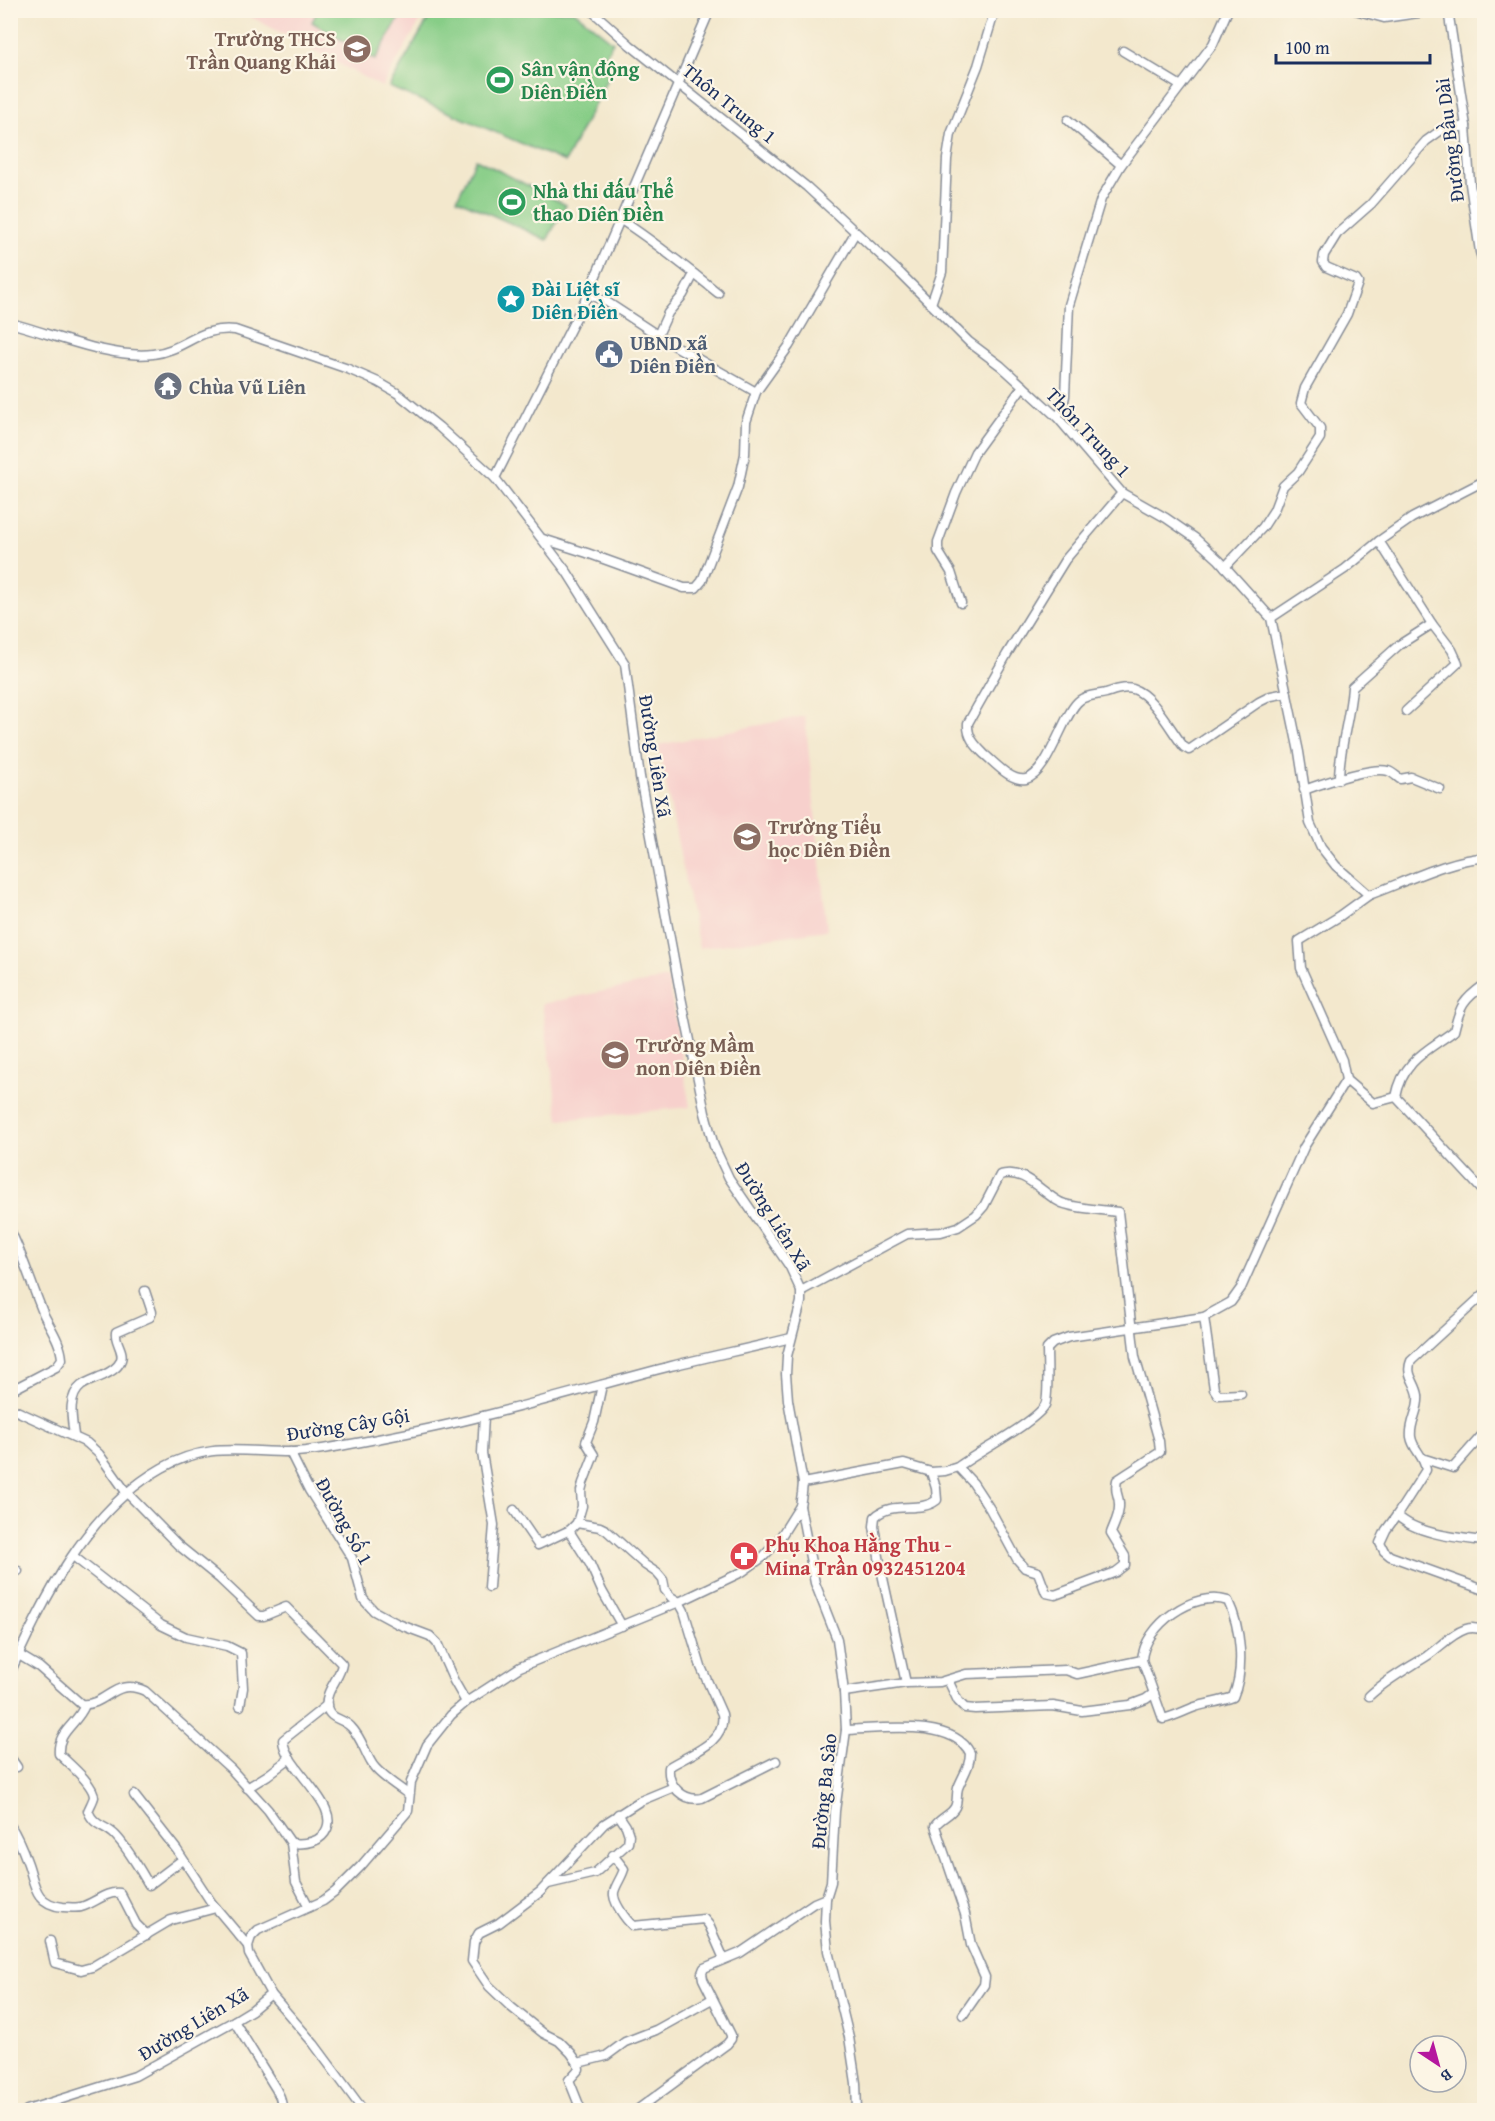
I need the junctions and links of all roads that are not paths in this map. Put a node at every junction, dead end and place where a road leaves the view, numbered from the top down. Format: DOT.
graph roads {
  1 [pos="591,10"];
  2 [pos="710,10"];
  3 [pos="995,10"];
  4 [pos="1228,10"];
  5 [pos="1355,10"];
  6 [pos="1437,10"];
  7 [pos="1448,10"];
  8 [pos="1123,51"];
  9 [pos="680,84"];
  10 [pos="1181,86"];
  11 [pos="1068,120"];
  12 [pos="1466,126"];
  13 [pos="1121,165"];
  14 [pos="621,220"];
  15 [pos="855,233"];
  16 [pos="1485,265"];
  17 [pos="694,274"];
  18 [pos="718,293"];
  19 [pos="588,294"];
  20 [pos="931,304"];
  21 [pos="10,322"];
  22 [pos="658,335"];
  23 [pos="1023,386"];
  24 [pos="756,392"];
  25 [pos="1057,417"];
  26 [pos="495,478"];
  27 [pos="1485,481"];
  28 [pos="1122,493"];
  29 [pos="543,539"];
  30 [pos="1379,541"];
  31 [pos="1225,567"];
  32 [pos="961,603"];
  33 [pos="1271,618"];
  34 [pos="1432,624"];
  35 [pos="1287,693"];
  36 [pos="1406,711"];
  37 [pos="1339,779"];
  38 [pos="1440,789"];
  39 [pos="1304,790"];
  40 [pos="1485,858"];
  41 [pos="1368,894"];
  42 [pos="1485,985"];
  43 [pos="1346,1080"];
  44 [pos="1396,1097"];
  45 [pos="1485,1192"];
  46 [pos="10,1230"];
  47 [pos="145,1291"];
  48 [pos="801,1291"];
  49 [pos="1485,1294"];
  50 [pos="1204,1317"];
  51 [pos="1132,1328"];
  52 [pos="791,1338"];
  53 [pos="602,1385"];
  54 [pos="10,1391"];
  55 [pos="1241,1394"];
  56 [pos="10,1408"];
  57 [pos="484,1416"];
  58 [pos="1485,1433"];
  59 [pos="74,1435"];
  60 [pos="290,1452"];
  61 [pos="1425,1459"];
  62 [pos="958,1467"];
  63 [pos="931,1472"];
  64 [pos="803,1483"];
  65 [pos="126,1492"];
  66 [pos="800,1506"];
  67 [pos="514,1510"];
  68 [pos="1396,1515"];
  69 [pos="577,1523"];
  70 [pos="570,1530"];
  71 [pos="1485,1541"];
  72 [pos="73,1556"];
  73 [pos="489,1587"];
  74 [pos="1485,1590"];
  75 [pos="680,1602"];
  76 [pos="622,1626"];
  77 [pos="1485,1631"];
  78 [pos="19,1655"];
  79 [pos="1142,1660"];
  80 [pos="10,1673"];
  81 [pos="948,1680"];
  82 [pos="906,1683"];
  83 [pos="844,1692"];
  84 [pos="1154,1693"];
  85 [pos="1369,1696"];
  86 [pos="466,1702"];
  87 [pos="85,1705"];
  88 [pos="327,1705"];
  89 [pos="240,1706"];
  90 [pos="846,1730"];
  91 [pos="10,1748"];
  92 [pos="10,1757"];
  93 [pos="290,1758"];
  94 [pos="776,1761"];
  95 [pos="17,1767"];
  96 [pos="674,1787"];
  97 [pos="248,1788"];
  98 [pos="134,1795"];
  99 [pos="410,1795"];
  100 [pos="618,1814"];
  101 [pos="10,1825"];
  102 [pos="291,1843"];
  103 [pos="613,1855"];
  104 [pos="182,1860"];
  105 [pos="547,1884"];
  106 [pos="826,1898"];
  107 [pos="309,1907"];
  108 [pos="216,1908"];
  109 [pos="147,1935"];
  110 [pos="50,1941"];
  111 [pos="248,1946"];
  112 [pos="723,1959"];
  113 [pos="271,1994"];
  114 [pos="712,1999"];
  115 [pos="963,2015"];
  116 [pos="234,2021"];
  117 [pos="578,2063"];
  118 [pos="27,2110"];
  119 [pos="283,2110"];
  120 [pos="363,2110"];
  121 [pos="581,2110"];
  122 [pos="637,2110"];
  123 [pos="857,2110"];
  1 -- 9 [label="street, Thôn Trung 1"];
  2 -- 9 [label="street"];
  3 -- 20 [label="street"];
  4 -- 10 [label="street"];
  5 -- 6 [label="street"];
  7 -- 12 [label="street, Đường Bầu Dài"];
  8 -- 10 [label="street"];
  9 -- 14 [label="street"];
  9 -- 15 [label="street, Thôn Trung 1"];
  10 -- 13 [label="street"];
  11 -- 13 [label="street"];
  12 -- 16 [label="street, Đường Bầu Dài"];
  12 -- 31 [label="street"];
  13 -- 25 [label="street"];
  14 -- 17 [label="street"];
  14 -- 19 [label="street"];
  15 -- 20 [label="street, Thôn Trung 1"];
  15 -- 24 [label="street"];
  17 -- 18 [label="street"];
  17 -- 22 [label="street"];
  19 -- 22 [label="street"];
  19 -- 26 [label="street"];
  20 -- 23 [label="street, Thôn Trung 1"];
  21 -- 26 [label="street, Đường Liên Xã"];
  22 -- 24 [label="street"];
  23 -- 25 [label="street, Thôn Trung 1"];
  23 -- 32 [label="street"];
  24 -- 29 [label="street"];
  25 -- 28 [label="street, Thôn Trung 1"];
  26 -- 29 [label="street, Đường Liên Xã"];
  27 -- 30 [label="street"];
  28 -- 31 [label="street, Thôn Trung 1"];
  28 -- 35 [label="street"];
  29 -- 48 [label="street, Đường Liên Xã"];
  30 -- 33 [label="street"];
  30 -- 34 [label="street"];
  31 -- 33 [label="street, Thôn Trung 1"];
  33 -- 35 [label="street"];
  34 -- 36 [label="street"];
  34 -- 37 [label="street"];
  35 -- 39 [label="street"];
  37 -- 38 [label="street"];
  37 -- 39 [label="street"];
  39 -- 41 [label="street"];
  40 -- 41 [label="street"];
  41 -- 43 [label="street"];
  42 -- 44 [label="street"];
  43 -- 44 [label="street"];
  43 -- 50 [label="street"];
  44 -- 45 [label="street"];
  46 -- 54 [label="street"];
  47 -- 59 [label="street"];
  48 -- 51 [label="street"];
  48 -- 52 [label="street, Đường Liên Xã"];
  49 -- 61 [label="street"];
  50 -- 51 [label="street"];
  50 -- 55 [label="street"];
  51 -- 62 [label="street"];
  51 -- 62 [label="street"];
  52 -- 53 [label="street, Đường Cây Gội"];
  52 -- 64 [label="street, Đường Liên Xã"];
  53 -- 57 [label="street, Đường Cây Gội"];
  53 -- 69 [label="street"];
  56 -- 59 [label="street"];
  57 -- 60 [label="street, Đường Cây Gội"];
  57 -- 73 [label="street"];
  58 -- 61 [label="street"];
  59 -- 65 [label="street"];
  60 -- 65 [label="street, Đường Cây Gội"];
  60 -- 86 [label="street, Đường Số 1"];
  61 -- 68 [label="street"];
  62 -- 63 [label="street"];
  63 -- 64 [label="street"];
  63 -- 82 [label="street"];
  64 -- 66 [label="street, Đường Liên Xã"];
  65 -- 72 [label="street, Đường Cây Gội"];
  65 -- 88 [label="street"];
  66 -- 75 [label="street, Đường Liên Xã"];
  66 -- 83 [label="street, Đường Ba Sào"];
  67 -- 70 [label="street"];
  68 -- 71 [label="street"];
  68 -- 74 [label="street"];
  69 -- 70 [label="street"];
  69 -- 75 [label="street"];
  70 -- 76 [label="street"];
  72 -- 78 [label="street, Đường Cây Gội"];
  72 -- 89 [label="street"];
  75 -- 76 [label="street, Đường Liên Xã"];
  75 -- 96 [label="street"];
  76 -- 86 [label="street, Đường Liên Xã"];
  77 -- 85 [label="street"];
  78 -- 80 [label="street, Đường Cây Gội"];
  78 -- 87 [label="street"];
  79 -- 81 [label="street"];
  79 -- 84 [label="street"];
  79 -- 84 [label="street"];
  81 -- 82 [label="street"];
  81 -- 84 [label="street"];
  82 -- 83 [label="street"];
  83 -- 90 [label="street, Đường Ba Sào"];
  86 -- 99 [label="street, Đường Liên Xã"];
  87 -- 97 [label="street"];
  87 -- 104 [label="street"];
  88 -- 93 [label="street"];
  88 -- 99 [label="street"];
  90 -- 106 [label="street, Đường Ba Sào"];
  90 -- 115 [label="street"];
  91 -- 92 [label="street"];
  92 -- 95 [label="street"];
  93 -- 97 [label="street"];
  93 -- 102 [label="street"];
  94 -- 96 [label="street"];
  96 -- 100 [label="street"];
  97 -- 102 [label="street"];
  98 -- 104 [label="street"];
  99 -- 107 [label="street, Đường Liên Xã"];
  100 -- 103 [label="street"];
  100 -- 105 [label="street"];
  101 -- 109 [label="street"];
  102 -- 107 [label="street"];
  103 -- 105 [label="street"];
  103 -- 112 [label="street"];
  104 -- 108 [label="street"];
  105 -- 117 [label="street"];
  106 -- 112 [label="street"];
  106 -- 123 [label="street, Đường Ba Sào"];
  107 -- 111 [label="street, Đường Liên Xã"];
  108 -- 109 [label="street"];
  108 -- 111 [label="street"];
  109 -- 110 [label="street"];
  111 -- 113 [label="street, Đường Liên Xã"];
  112 -- 114 [label="street"];
  113 -- 116 [label="street, Đường Liên Xã"];
  113 -- 120 [label="street"];
  114 -- 117 [label="street"];
  114 -- 122 [label="street"];
  116 -- 118 [label="street, Đường Liên Xã"];
  116 -- 119 [label="street"];
  117 -- 121 [label="street"];
}
